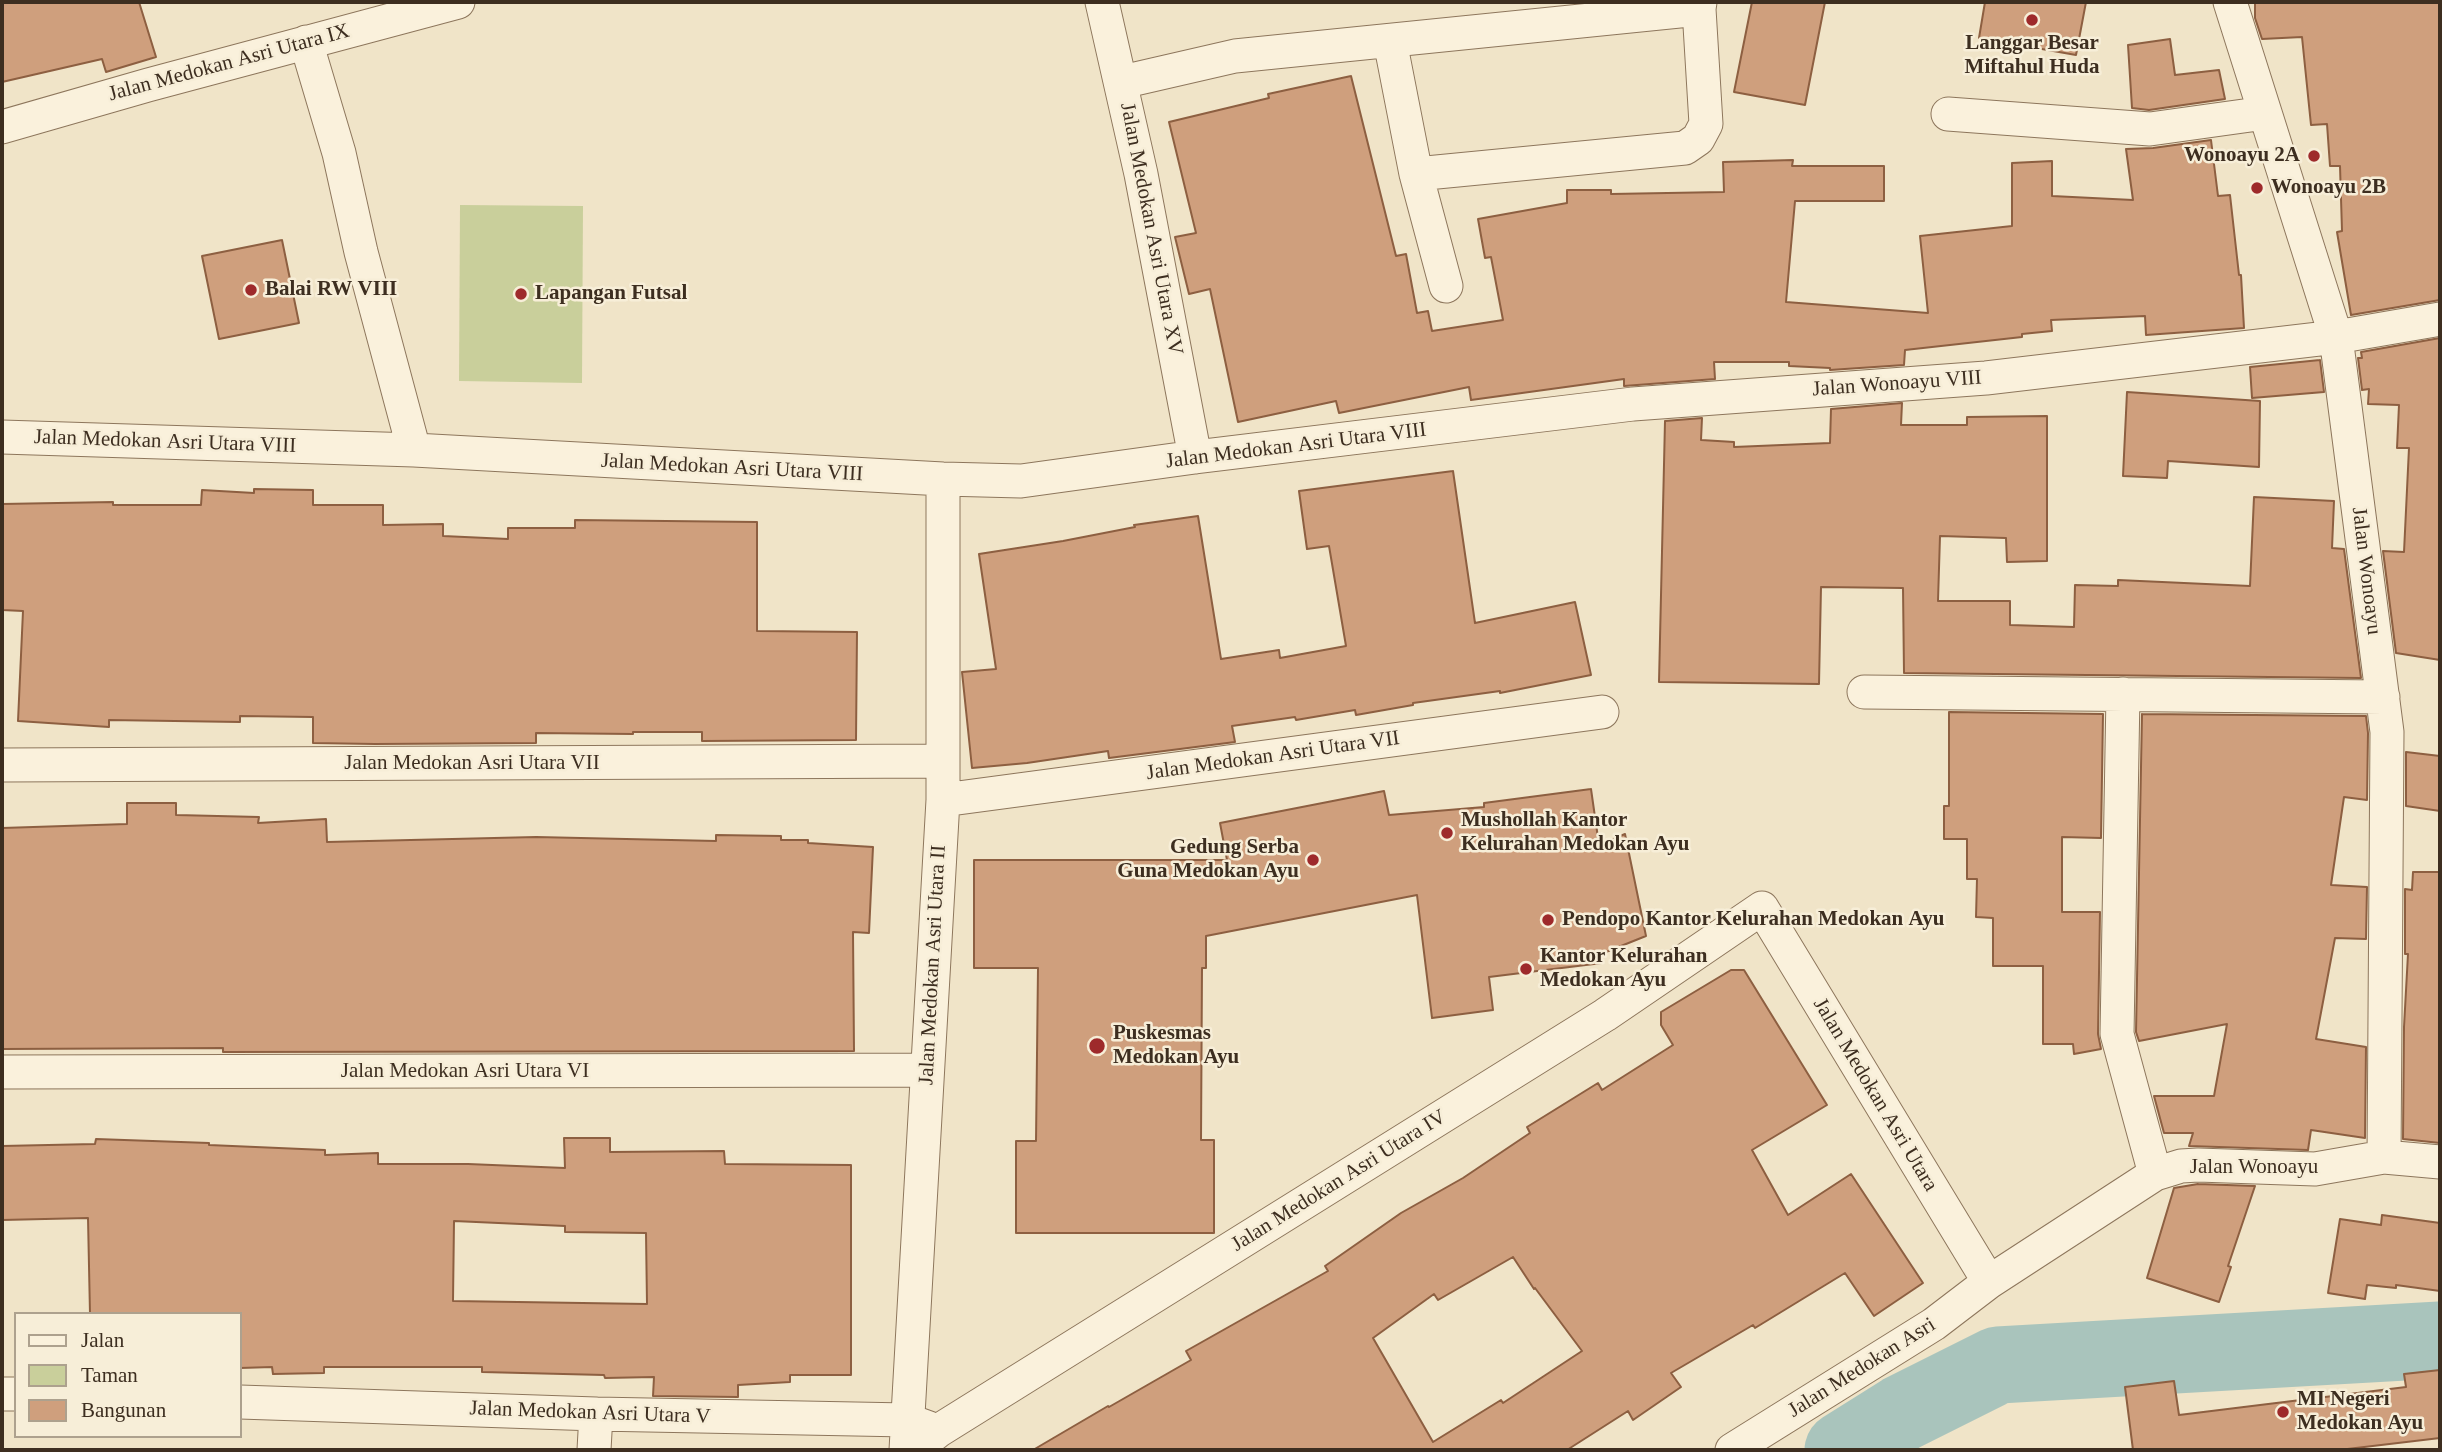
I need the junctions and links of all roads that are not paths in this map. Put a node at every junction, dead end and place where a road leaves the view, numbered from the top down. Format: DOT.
graph roads {
  1 [pos="458,2"];
  2 [pos="1102,2"];
  3 [pos="2230,2"];
  4 [pos="1700,5"];
  5 [pos="1390,41"];
  6 [pos="306,42"];
  7 [pos="1122,82"];
  8 [pos="2265,113"];
  9 [pos="1948,114"];
  10 [pos="2,127"];
  11 [pos="1416,174"];
  12 [pos="1446,286"];
  13 [pos="2440,319"];
  14 [pos="2336,337"];
  15 [pos="1459,426"];
  16 [pos="2,437"];
  17 [pos="414,450"];
  18 [pos="1195,457"];
  19 [pos="943,479"];
  20 [pos="1864,692"];
  21 [pos="2123,694"];
  22 [pos="2383,697"];
  23 [pos="1602,712"];
  24 [pos="943,761"];
  25 [pos="2,765"];
  26 [pos="943,800"];
  27 [pos="1762,908"];
  28 [pos="927,1070"];
  29 [pos="2,1072"];
  30 [pos="2384,1157"];
  31 [pos="2440,1162"];
  32 [pos="2155,1174"];
  33 [pos="1989,1282"];
  34 [pos="242,1402"];
  35 [pos="596,1414"];
  36 [pos="916,1438"];
  37 [pos="1753,1445"];
  38 [pos="594,1450"];
  1 -- 6 [label="street, Jalan Medokan Asri Utara IX"];
  2 -- 7 [label="street, Jalan Medokan Asri Utara XV"];
  3 -- 8 [label="street, Jalan Wonoayu"];
  4 -- 5 [label="street"];
  4 -- 11 [label="street"];
  5 -- 7 [label="street"];
  5 -- 11 [label="street"];
  6 -- 10 [label="street, Jalan Medokan Asri Utara IX"];
  6 -- 17 [label="street"];
  7 -- 18 [label="street, Jalan Medokan Asri Utara XV"];
  8 -- 9 [label="street"];
  8 -- 14 [label="street, Jalan Wonoayu"];
  11 -- 12 [label="street"];
  13 -- 14 [label="street, Jalan Wonoayu VIII"];
  14 -- 15 [label="street, Jalan Wonoayu VIII"];
  14 -- 22 [label="street, Jalan Wonoayu"];
  15 -- 18 [label="street, Jalan Medokan Asri Utara VIII"];
  16 -- 17 [label="street, Jalan Medokan Asri Utara VIII"];
  17 -- 19 [label="street, Jalan Medokan Asri Utara VIII"];
  18 -- 19 [label="street, Jalan Medokan Asri Utara VIII"];
  19 -- 24 [label="street, Jalan Medokan Asri Utara II"];
  20 -- 21 [label="street"];
  21 -- 22 [label="street"];
  21 -- 32 [label="street"];
  22 -- 30 [label="street, Jalan Wonoayu"];
  23 -- 26 [label="street, Jalan Medokan Asri Utara VII"];
  24 -- 25 [label="street, Jalan Medokan Asri Utara VII"];
  24 -- 26 [label="street, Jalan Medokan Asri Utara II"];
  26 -- 28 [label="street, Jalan Medokan Asri Utara II"];
  27 -- 33 [label="street, Jalan Medokan Asri Utara"];
  27 -- 36 [label="street, Jalan Medokan Asri Utara IV"];
  28 -- 29 [label="street, Jalan Medokan Asri Utara VI"];
  28 -- 36 [label="street, Jalan Medokan Asri Utara II"];
  30 -- 31 [label="street, Jalan Wonoayu"];
  30 -- 32 [label="street, Jalan Wonoayu"];
  32 -- 33 [label="street, Jalan Wonoayu"];
  33 -- 37 [label="street, Jalan Medokan Asri"];
  34 -- 35 [label="street, Jalan Medokan Asri Utara V"];
  35 -- 36 [label="street, Jalan Medokan Asri Utara V"];
  35 -- 38 [label="street"];
}
